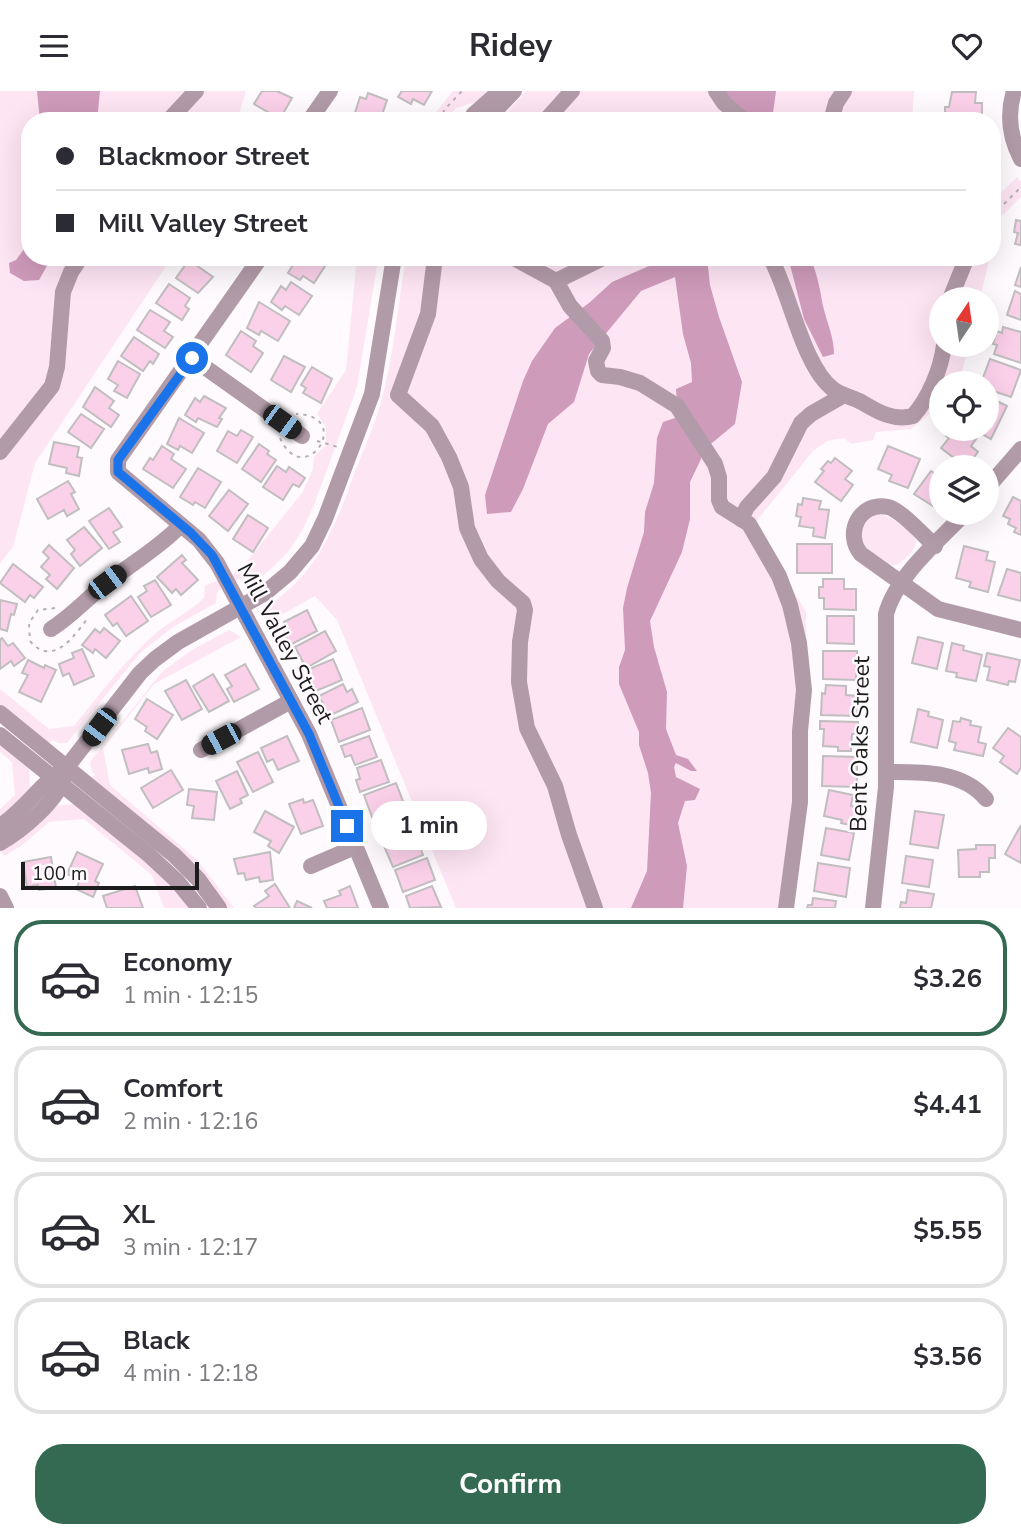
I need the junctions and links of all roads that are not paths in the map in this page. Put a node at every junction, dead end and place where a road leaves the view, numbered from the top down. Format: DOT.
graph roads {
  1 [pos="196,91"];
  2 [pos="330,91"];
  3 [pos="500,91"];
  4 [pos="514,91"];
  5 [pos="572,91"];
  6 [pos="844,91"];
  7 [pos="1014,91"];
  8 [pos="720,97"];
  9 [pos="176,112"];
  10 [pos="315,112"];
  11 [pos="479,112"];
  12 [pos="495,112"];
  13 [pos="553,112"];
  14 [pos="736,112"];
  15 [pos="834,112"];
  16 [pos="1021,159"];
  17 [pos="75,266"];
  18 [pos="255,266"];
  19 [pos="393,266"];
  20 [pos="434,266"];
  21 [pos="528,266"];
  22 [pos="587,266"];
  23 [pos="775,266"];
  24 [pos="963,266"];
  25 [pos="556,281"];
  26 [pos="955,287"];
  27 [pos="942,357"];
  28 [pos="192,358"];
  29 [pos="844,395"];
  30 [pos="302,436"];
  31 [pos="0,452"];
  32 [pos="1020,452"];
  33 [pos="999,475"];
  34 [pos="741,519"];
  35 [pos="181,525"];
  36 [pos="954,525"];
  37 [pos="935,545"];
  38 [pos="900,584"];
  39 [pos="241,607"];
  40 [pos="51,629"];
  41 [pos="1021,629"];
  42 [pos="291,702"];
  43 [pos="0,713"];
  44 [pos="0,735"];
  45 [pos="201,750"];
  46 [pos="66,767"];
  47 [pos="886,772"];
  48 [pos="57,780"];
  49 [pos="986,799"];
  50 [pos="0,826"];
  51 [pos="0,843"];
  52 [pos="355,847"];
  53 [pos="311,866"];
  54 [pos="0,896"];
  55 [pos="6,908"];
  56 [pos="200,908"];
  57 [pos="219,908"];
  58 [pos="381,908"];
  59 [pos="595,908"];
  60 [pos="786,908"];
  61 [pos="873,908"];
  1 -- 9 [label="street"];
  2 -- 10 [label="street"];
  3 -- 11 [label="street"];
  4 -- 12 [label="street"];
  5 -- 13 [label="street"];
  6 -- 15 [label="street"];
  7 -- 16 [label="street"];
  8 -- 14 [label="street"];
  17 -- 31 [label="street"];
  18 -- 28 [label="street"];
  19 -- 39 [label="street"];
  20 -- 59 [label="street"];
  21 -- 25 [label="street"];
  22 -- 25 [label="street"];
  23 -- 29 [label="street"];
  24 -- 26 [label="street"];
  25 -- 34 [label="street"];
  27 -- 29 [label="street"];
  28 -- 30 [label="street"];
  28 -- 35 [label="street, Mill Valley Street"];
  29 -- 34 [label="street"];
  32 -- 33 [label="street"];
  34 -- 60 [label="street"];
  35 -- 39 [label="street, Mill Valley Street"];
  35 -- 40 [label="street"];
  36 -- 37 [label="street, Bent Oaks Street"];
  37 -- 38 [label="street, Bent Oaks Street"];
  37 -- 38 [label="street"];
  38 -- 41 [label="street"];
  38 -- 47 [label="street, Bent Oaks Street"];
  39 -- 42 [label="street, Mill Valley Street"];
  39 -- 46 [label="street"];
  42 -- 45 [label="street"];
  42 -- 52 [label="street, Mill Valley Street"];
  43 -- 46 [label="street"];
  44 -- 48 [label="street"];
  46 -- 48 [label="street"];
  46 -- 57 [label="street"];
  47 -- 49 [label="street"];
  47 -- 61 [label="street, Bent Oaks Street"];
  48 -- 50 [label="street"];
  48 -- 51 [label="street"];
  48 -- 56 [label="street"];
  52 -- 53 [label="street"];
  52 -- 58 [label="street, Mill Valley Street"];
  54 -- 55 [label="street"];
}
